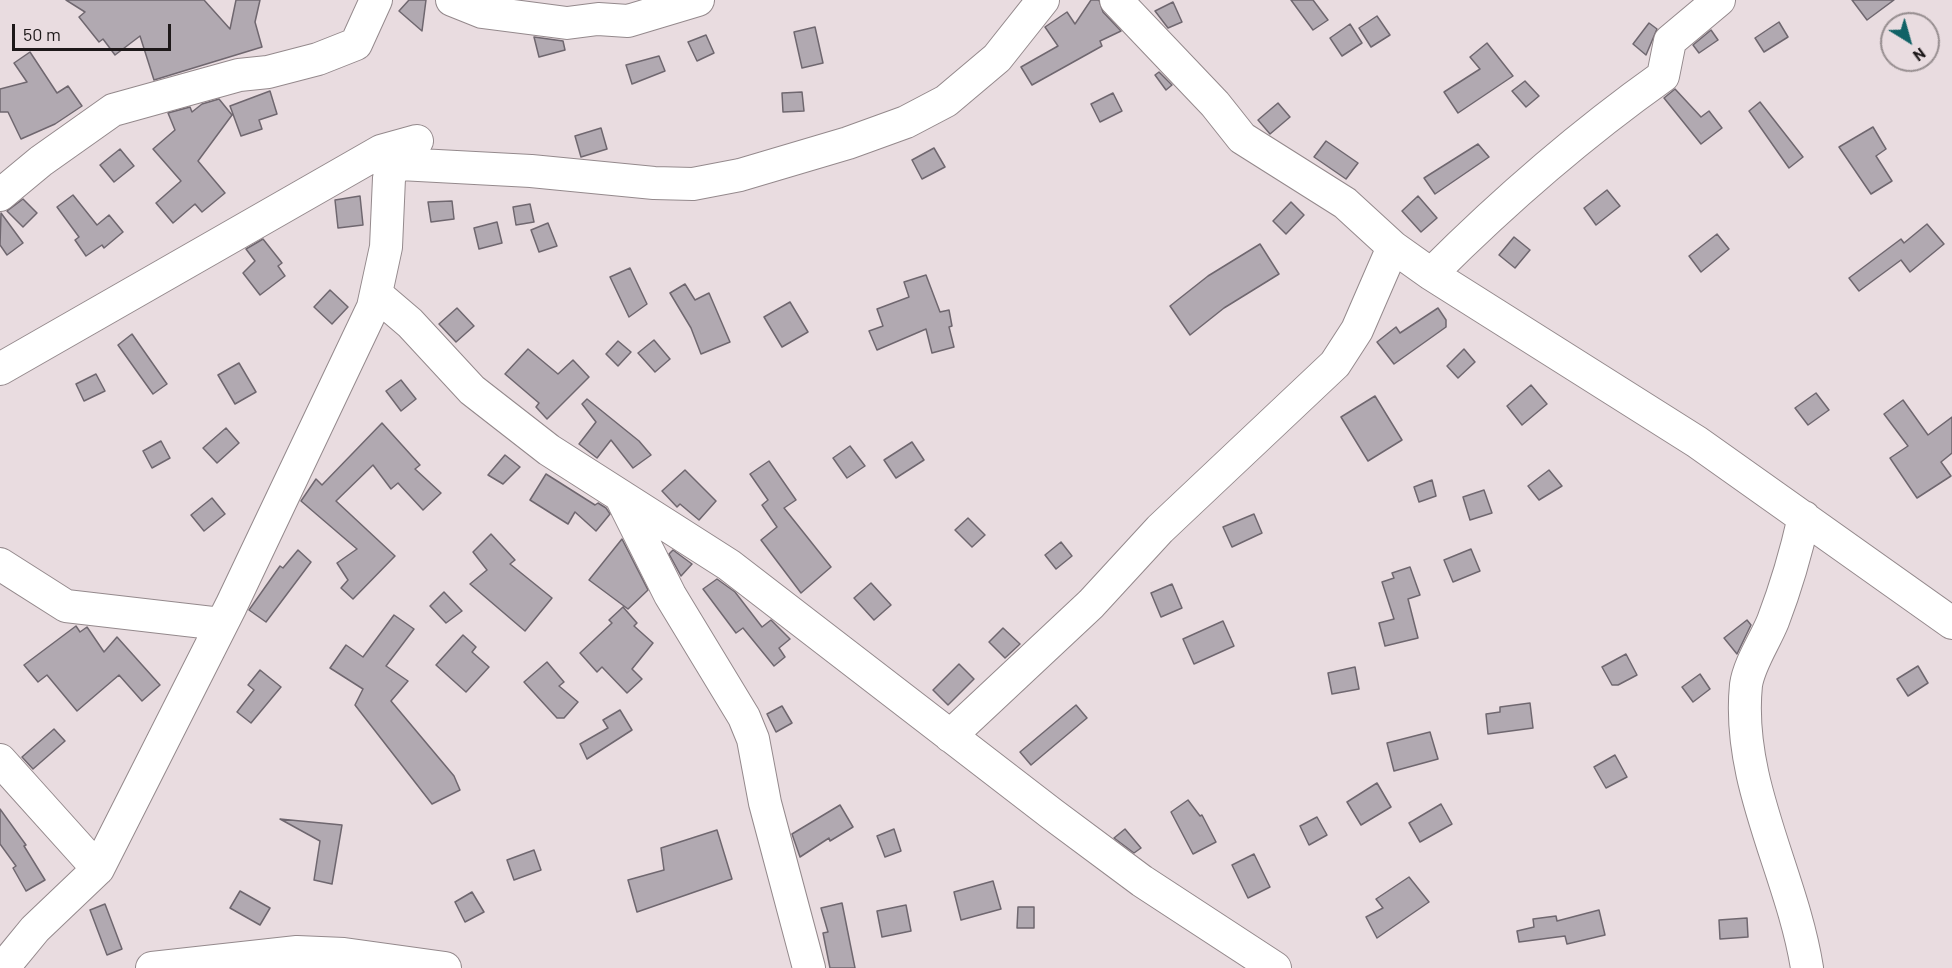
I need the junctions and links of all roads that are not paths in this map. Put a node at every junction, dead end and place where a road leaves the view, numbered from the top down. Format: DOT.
graph roads {
  1 [pos="376,0"];
  2 [pos="452,0"];
  3 [pos="698,0"];
  4 [pos="1043,0"];
  5 [pos="1116,0"];
  6 [pos="1719,0"];
  7 [pos="417,141"];
  8 [pos="0,195"];
  9 [pos="1393,247"];
  10 [pos="1431,274"];
  11 [pos="376,294"];
  12 [pos="0,369"];
  13 [pos="621,496"];
  14 [pos="1804,517"];
  15 [pos="0,564"];
  16 [pos="1952,623"];
  17 [pos="221,624"];
  18 [pos="950,736"];
  19 [pos="3,769"];
  20 [pos="98,869"];
  21 [pos="13,957"];
  22 [pos="297,960"];
  23 [pos="152,968"];
  24 [pos="445,968"];
  25 [pos="809,968"];
  26 [pos="1275,968"];
  27 [pos="1807,968"];
  1 -- 8 [label="street"];
  2 -- 3 [label="street"];
  4 -- 11 [label="street"];
  5 -- 9 [label="street"];
  6 -- 10 [label="street"];
  7 -- 12 [label="street"];
  9 -- 10 [label="street"];
  9 -- 18 [label="street"];
  10 -- 14 [label="street"];
  11 -- 13 [label="street"];
  11 -- 17 [label="street"];
  13 -- 18 [label="street"];
  13 -- 25 [label="street"];
  14 -- 16 [label="street"];
  14 -- 27 [label="street"];
  15 -- 17 [label="street"];
  17 -- 20 [label="street"];
  18 -- 26 [label="street"];
  19 -- 20 [label="street"];
  20 -- 21 [label="street"];
  22 -- 23 [label="street"];
  22 -- 24 [label="street"];
}
